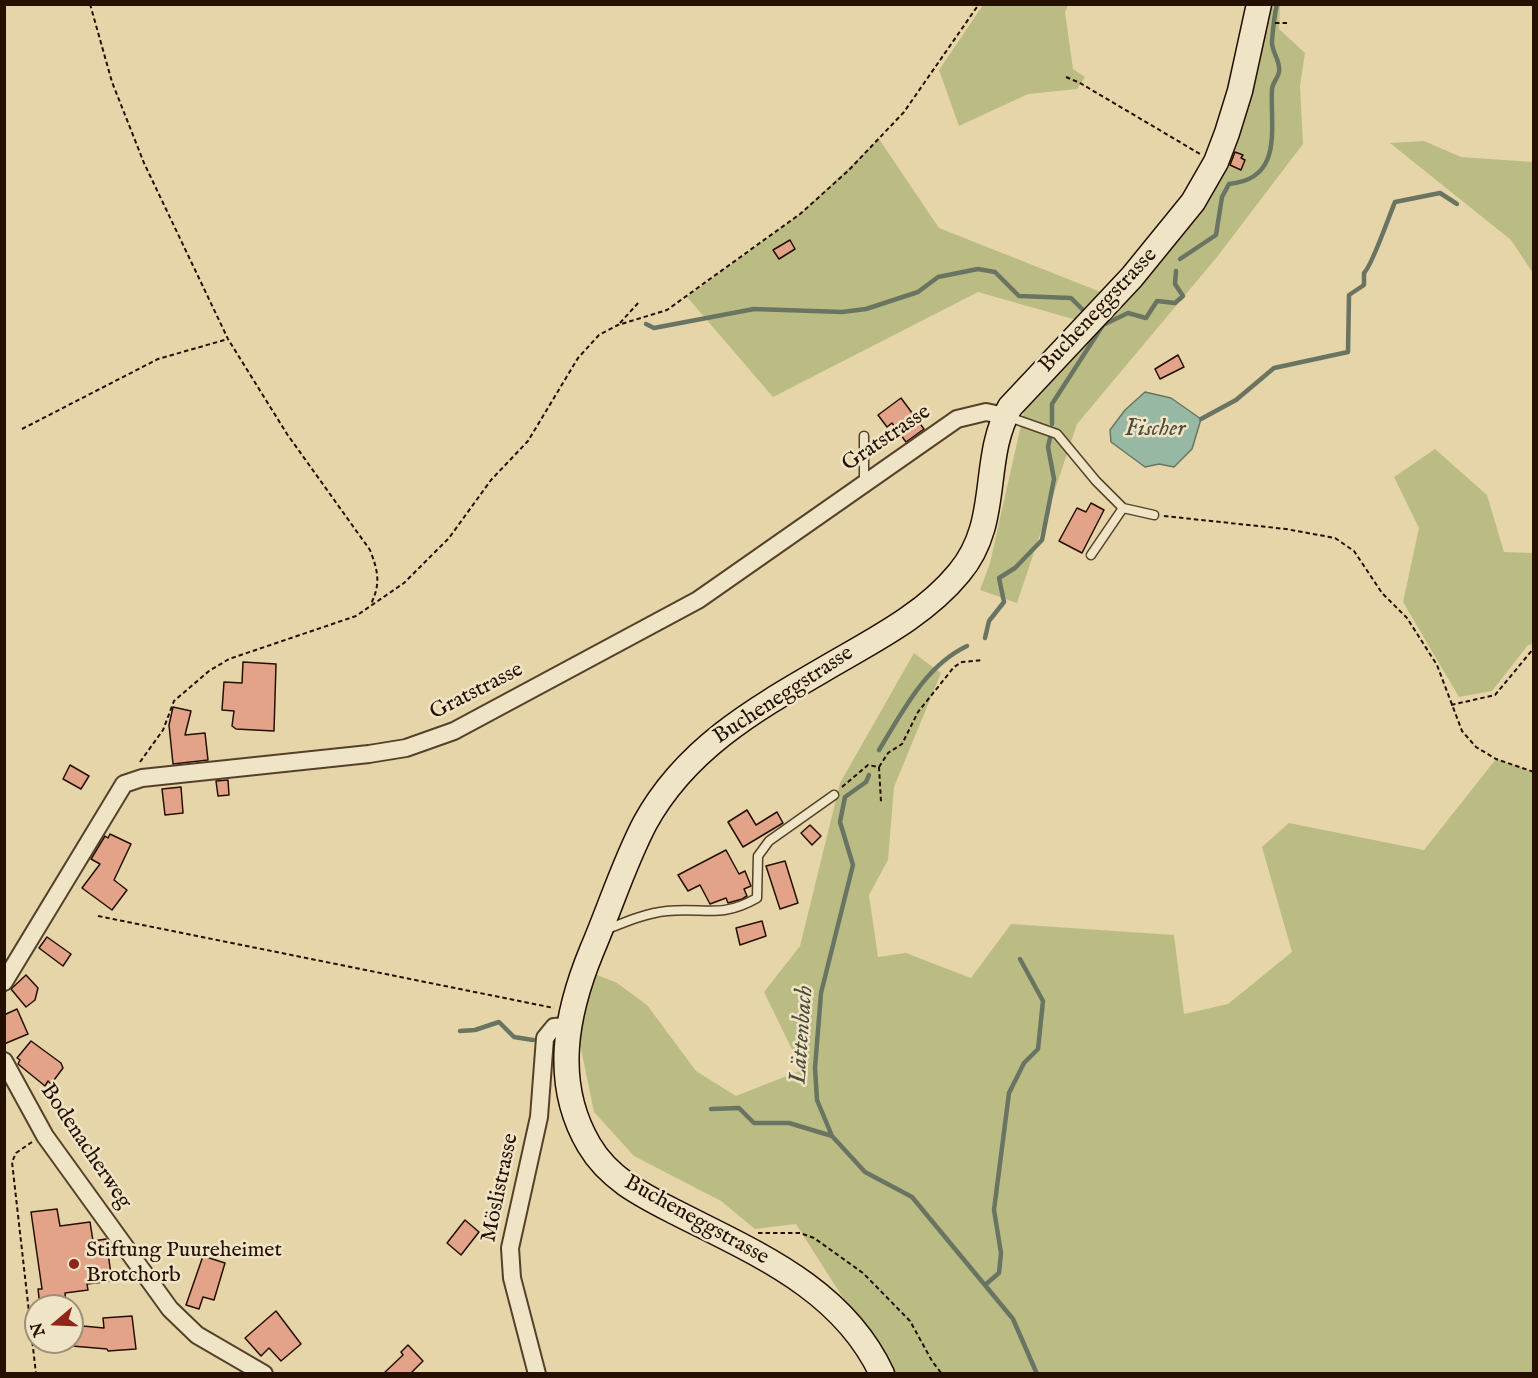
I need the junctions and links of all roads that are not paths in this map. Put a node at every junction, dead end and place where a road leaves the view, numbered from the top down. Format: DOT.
graph roads {
  1 [pos="1259,4"];
  2 [pos="1005,416"];
  3 [pos="864,436"];
  4 [pos="864,482"];
  5 [pos="1123,508"];
  6 [pos="1154,515"];
  7 [pos="1091,555"];
  8 [pos="834,795"];
  9 [pos="599,933"];
  10 [pos="4,982"];
  11 [pos="569,1019"];
  12 [pos="4,1061"];
  13 [pos="264,1374"];
  14 [pos="537,1374"];
  15 [pos="882,1374"];
  1 -- 2 [label="street, Bucheneggstrasse"];
  2 -- 4 [label="street, Gratstrasse"];
  2 -- 5 [label="lane"];
  2 -- 9 [label="street, Bucheneggstrasse"];
  3 -- 4 [label="lane"];
  4 -- 10 [label="street, Gratstrasse"];
  5 -- 6 [label="lane"];
  5 -- 7 [label="lane"];
  8 -- 9 [label="lane"];
  9 -- 11 [label="street, Bucheneggstrasse"];
  11 -- 14 [label="street, Möslistrasse"];
  11 -- 15 [label="street, Bucheneggstrasse"];
  12 -- 13 [label="street, Bodenacherweg"];
}
